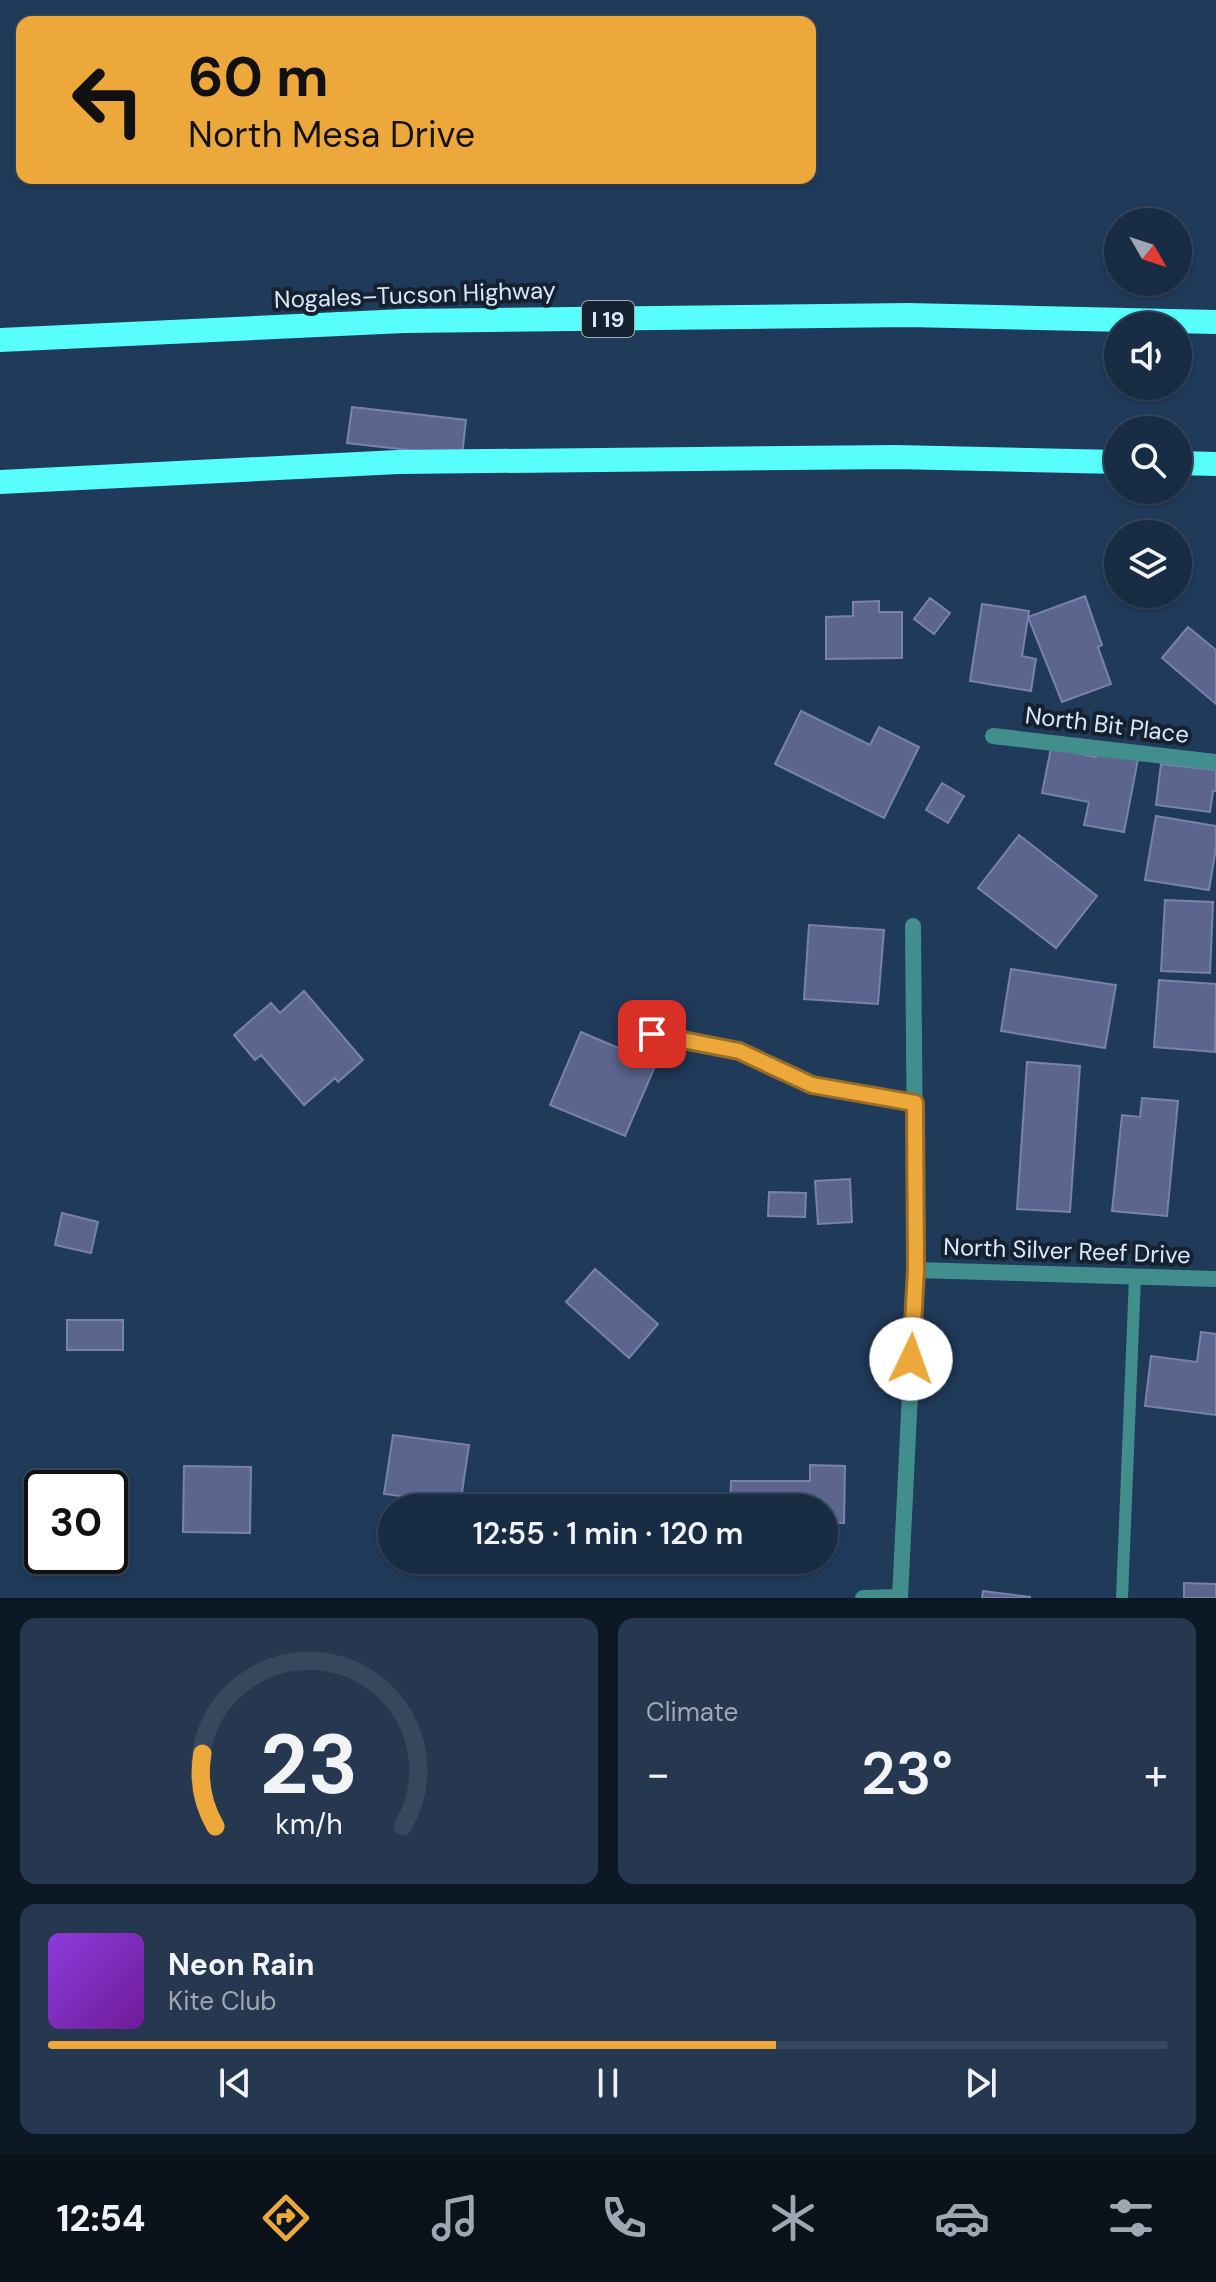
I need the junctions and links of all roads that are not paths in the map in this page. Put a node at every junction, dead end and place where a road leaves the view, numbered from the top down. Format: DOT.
graph roads {
  1 [pos="1216,322"];
  2 [pos="0,340"];
  3 [pos="1104,462"];
  4 [pos="1192,463"];
  5 [pos="1216,464"];
  6 [pos="0,482"];
  7 [pos="993,736"];
  8 [pos="1216,762"];
  9 [pos="913,926"];
  10 [pos="652,1034"];
  11 [pos="915,1103"];
  12 [pos="916,1270"];
  13 [pos="1135,1277"];
  14 [pos="1216,1279"];
  15 [pos="863,1598"];
  16 [pos="900,1598"];
  17 [pos="1122,1598"];
  1 -- 2 [label="highway, Nogales–Tucson Highway / I 19"];
  3 -- 6 [label="highway"];
  4 -- 5 [label="highway"];
  7 -- 8 [label="street, North Bit Place"];
  9 -- 11 [label="street"];
  10 -- 11 [label="street"];
  11 -- 12 [label="street"];
  12 -- 13 [label="street, North Silver Reef Drive"];
  12 -- 16 [label="street"];
  13 -- 14 [label="street, North Silver Reef Drive"];
  13 -- 17 [label="lane"];
  15 -- 16 [label="street"];
}
